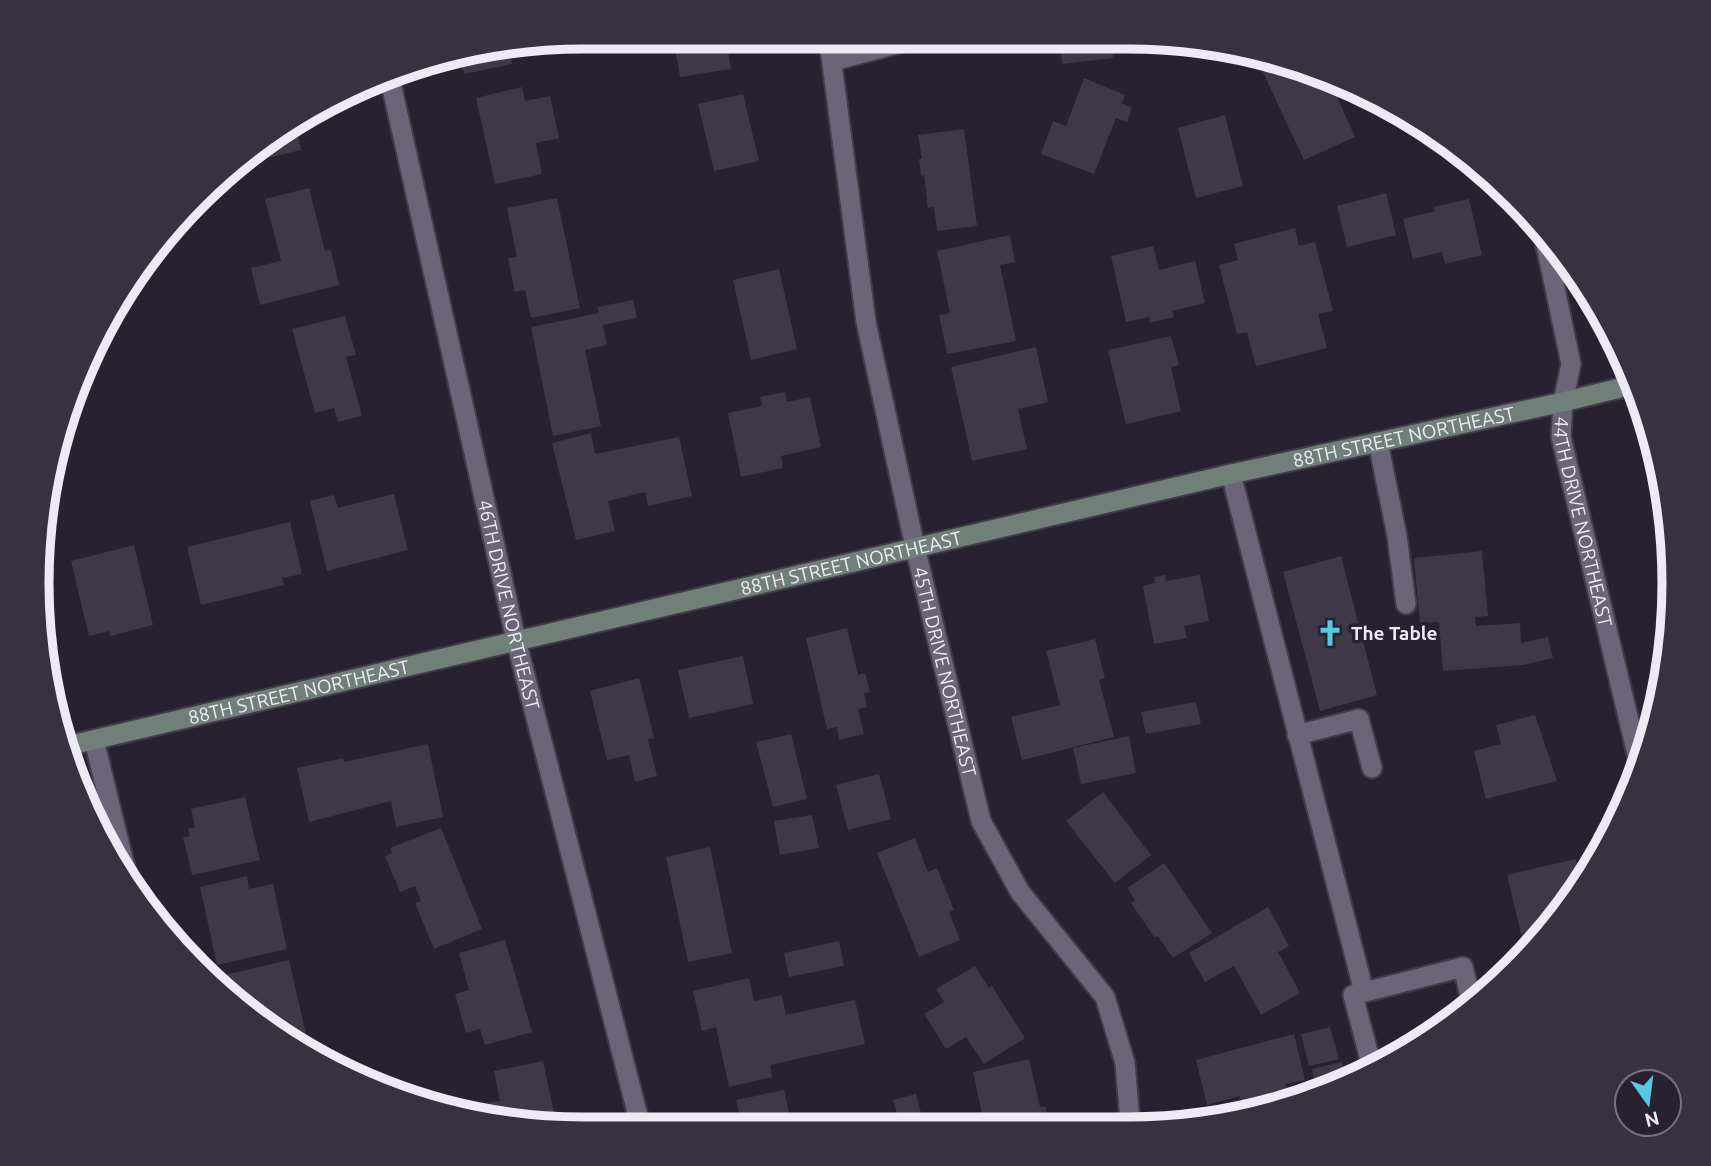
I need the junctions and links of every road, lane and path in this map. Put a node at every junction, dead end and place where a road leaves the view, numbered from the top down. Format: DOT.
graph roads {
  1 [pos="831,49"];
  2 [pos="878,49"];
  3 [pos="833,61"];
  4 [pos="391,85"];
  5 [pos="1547,253"];
  6 [pos="1624,387"];
  7 [pos="1563,402"];
  8 [pos="1378,442"];
  9 [pos="1231,474"];
  10 [pos="915,547"];
  11 [pos="1406,604"];
  12 [pos="516,639"];
  13 [pos="1297,735"];
  14 [pos="94,740"];
  15 [pos="74,744"];
  16 [pos="1636,750"];
  17 [pos="1372,768"];
  18 [pos="121,850"];
  19 [pos="1364,992"];
  20 [pos="1469,993"];
  21 [pos="1370,1059"];
  22 [pos="637,1117"];
  23 [pos="1129,1117"];
  1 -- 3 [label="street, 45TH DRIVE NORTHEAST"];
  2 -- 3 [label="street"];
  3 -- 10 [label="street, 45TH DRIVE NORTHEAST"];
  4 -- 12 [label="street, 46TH DRIVE NORTHEAST"];
  5 -- 7 [label="street, 44TH DRIVE NORTHEAST"];
  6 -- 7 [label="main road, 88TH STREET NORTHEAST"];
  7 -- 8 [label="main road, 88TH STREET NORTHEAST"];
  7 -- 16 [label="street, 44TH DRIVE NORTHEAST"];
  8 -- 9 [label="main road, 88TH STREET NORTHEAST"];
  8 -- 11 [label="street"];
  9 -- 10 [label="main road, 88TH STREET NORTHEAST"];
  9 -- 13 [label="street"];
  10 -- 12 [label="main road, 88TH STREET NORTHEAST"];
  10 -- 23 [label="street, 45TH DRIVE NORTHEAST"];
  12 -- 14 [label="main road, 88TH STREET NORTHEAST"];
  12 -- 22 [label="street, 46TH DRIVE NORTHEAST"];
  13 -- 17 [label="street"];
  13 -- 19 [label="street"];
  14 -- 15 [label="main road, 88TH STREET NORTHEAST"];
  14 -- 18 [label="street"];
  19 -- 20 [label="street"];
  19 -- 21 [label="street"];
}
